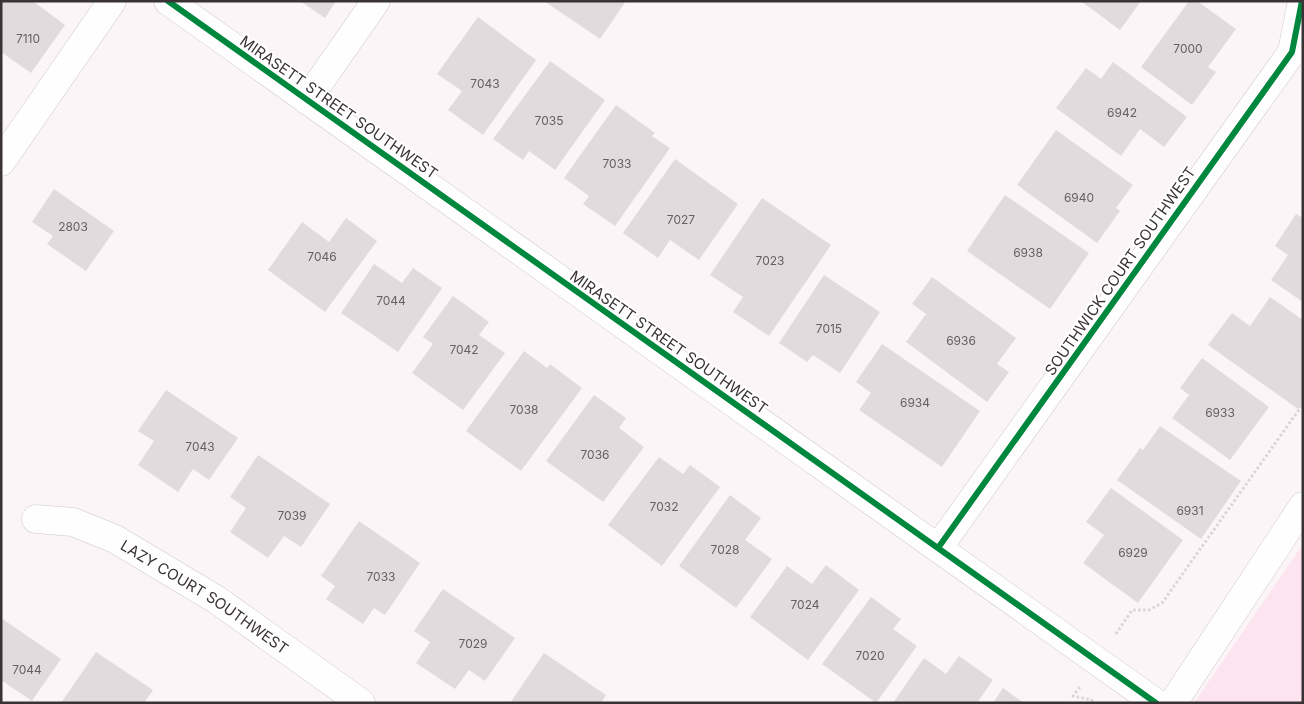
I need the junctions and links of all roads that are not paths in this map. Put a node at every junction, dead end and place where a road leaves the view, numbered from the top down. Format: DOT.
graph roads {
  1 [pos="112,1"];
  2 [pos="168,1"];
  3 [pos="376,1"];
  4 [pos="1302,1"];
  5 [pos="307,100"];
  6 [pos="1,162"];
  7 [pos="1303,506"];
  8 [pos="36,519"];
  9 [pos="938,548"];
  10 [pos="361,703"];
  11 [pos="1156,703"];
  12 [pos="1173,703"];
  1 -- 6 [label="street"];
  2 -- 5 [label="street, MIRASETT STREET SOUTHWEST"];
  3 -- 5 [label="street"];
  4 -- 9 [label="street, SOUTHWICK COURT SOUTHWEST"];
  5 -- 9 [label="street, MIRASETT STREET SOUTHWEST"];
  7 -- 12 [label="street"];
  8 -- 10 [label="street, LAZY COURT SOUTHWEST"];
  9 -- 11 [label="street, MIRASETT STREET SOUTHWEST"];
}
